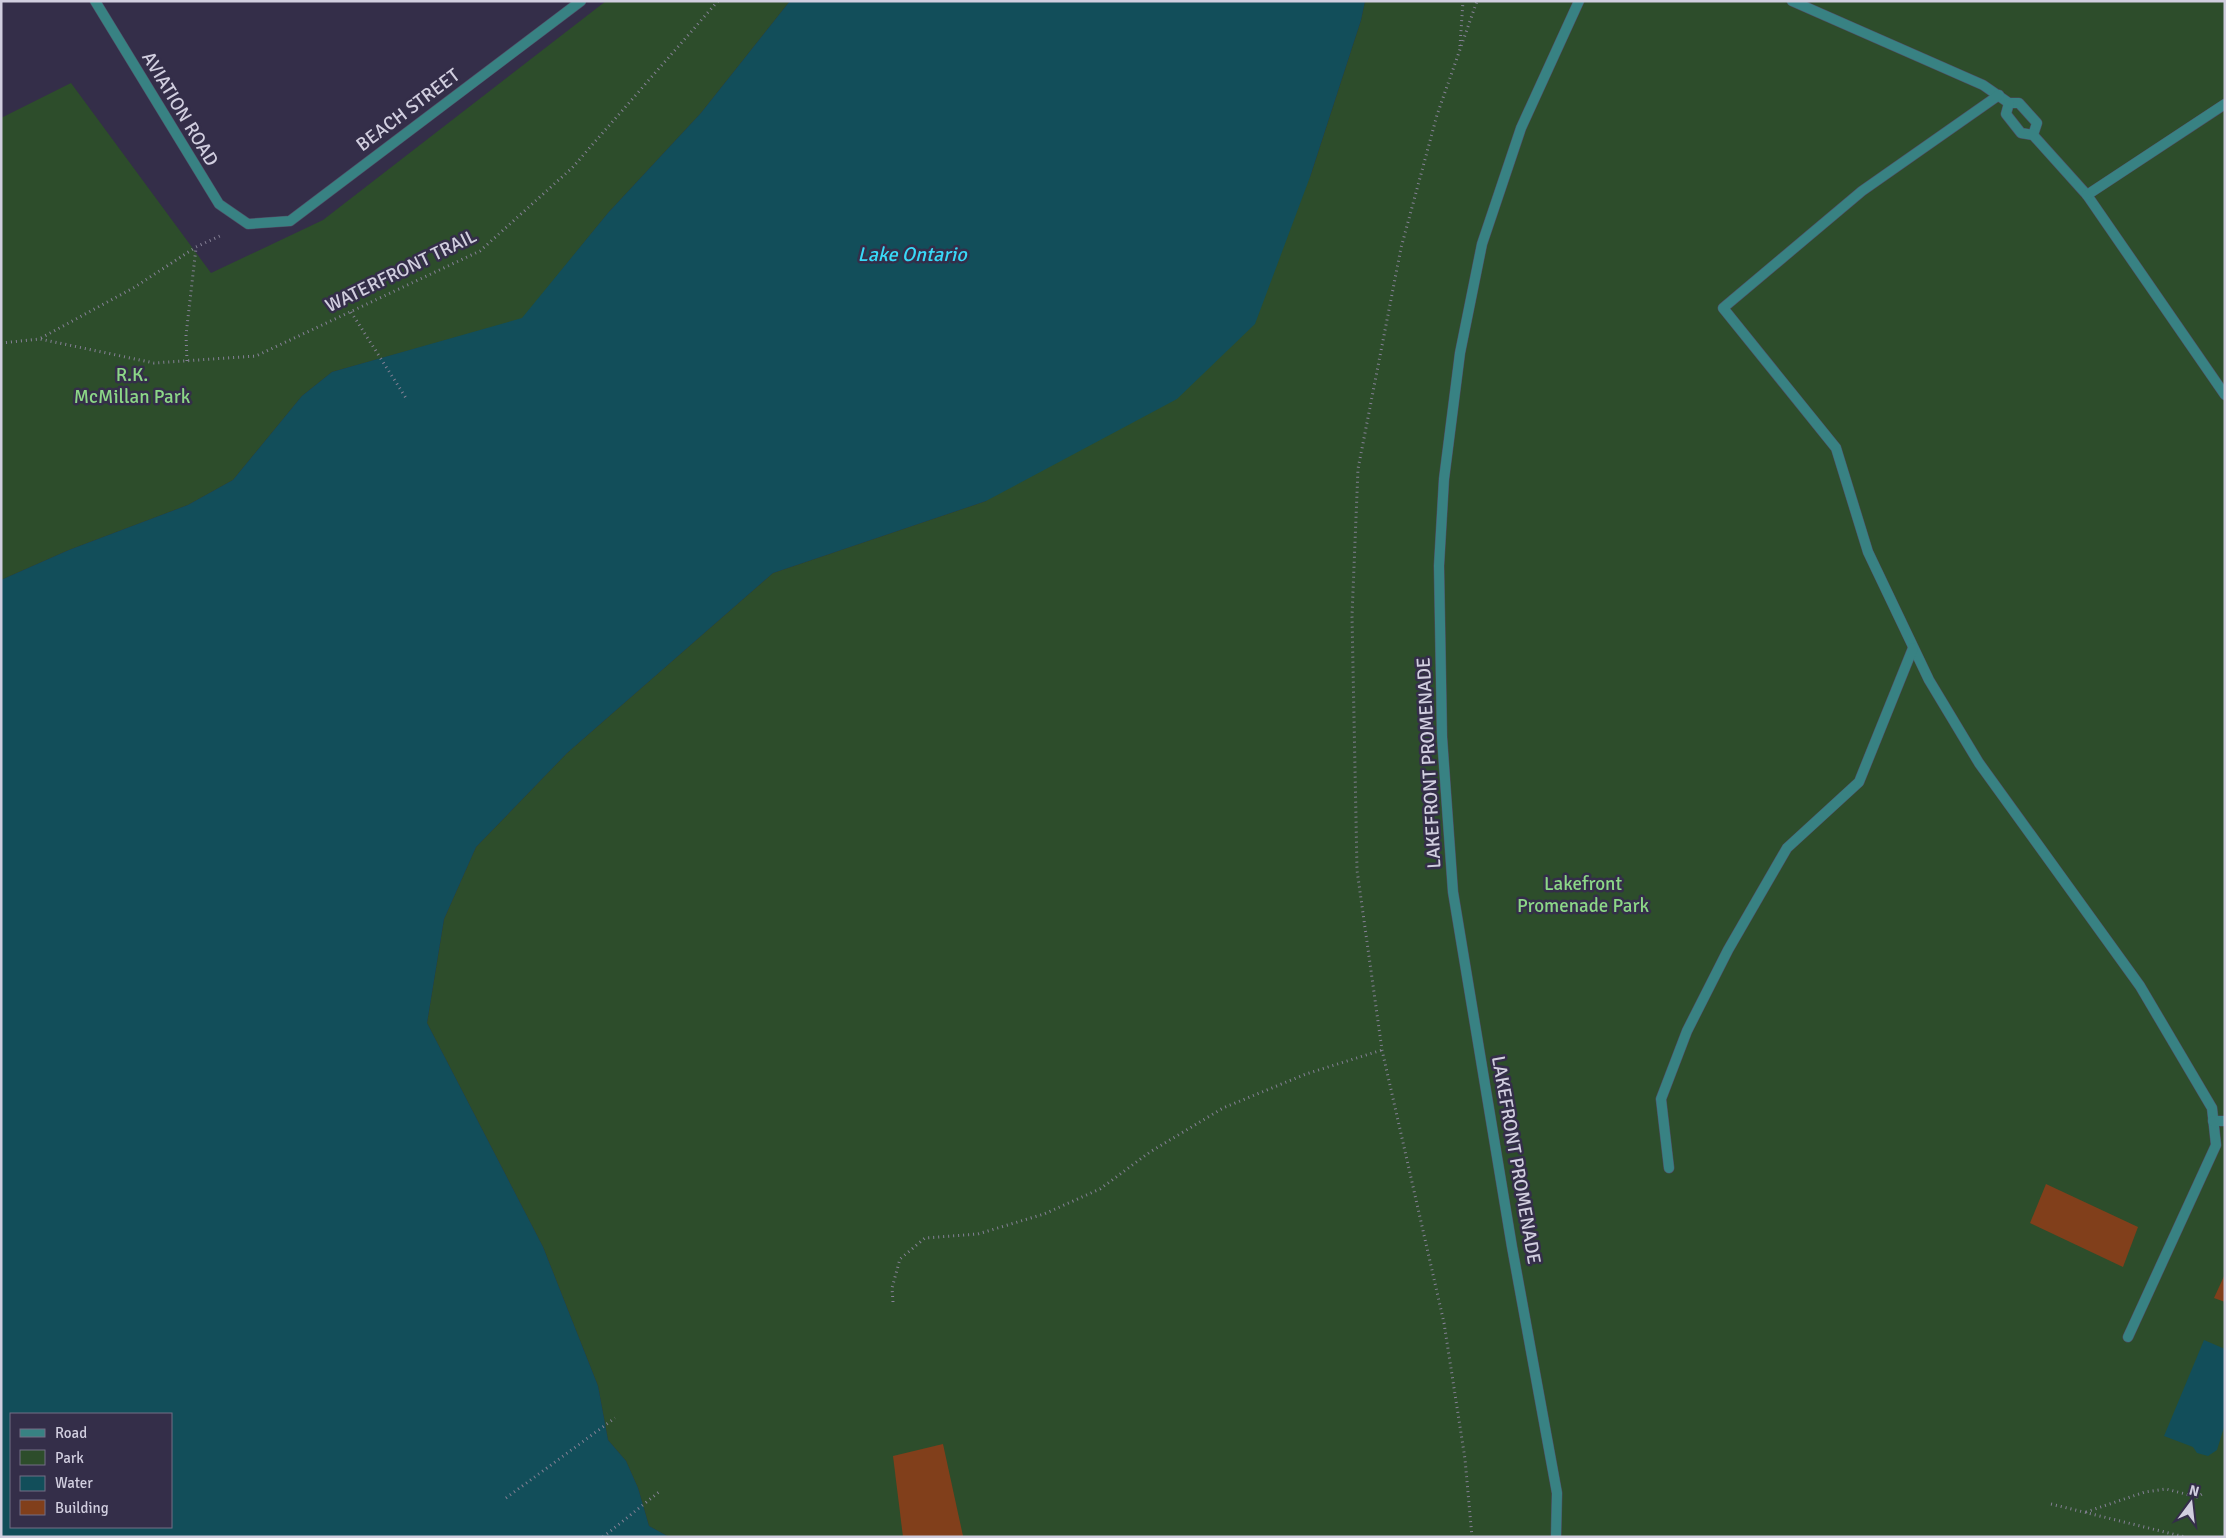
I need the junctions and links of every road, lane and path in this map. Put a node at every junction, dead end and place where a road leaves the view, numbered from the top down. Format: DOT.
graph roads {
  1 [pos="95,1"];
  2 [pos="581,1"];
  3 [pos="718,1"];
  4 [pos="1463,1"];
  5 [pos="1477,1"];
  6 [pos="1579,1"];
  7 [pos="1792,1"];
  8 [pos="1460,49"];
  9 [pos="1999,95"];
  10 [pos="2009,103"];
  11 [pos="2225,104"];
  12 [pos="2032,135"];
  13 [pos="2087,195"];
  14 [pos="248,224"];
  15 [pos="196,247"];
  16 [pos="351,312"];
  17 [pos="40,339"];
  18 [pos="1,343"];
  19 [pos="187,361"];
  20 [pos="2225,395"];
  21 [pos="406,398"];
  22 [pos="1913,648"];
  23 [pos="1382,1050"];
  24 [pos="2213,1121"];
  25 [pos="2225,1121"];
  26 [pos="1669,1168"];
  27 [pos="894,1302"];
  28 [pos="2128,1336"];
  29 [pos="615,1418"];
  30 [pos="659,1492"];
  31 [pos="2202,1494"];
  32 [pos="506,1498"];
  33 [pos="2051,1504"];
  34 [pos="2086,1512"];
  35 [pos="603,1537"];
  36 [pos="1472,1537"];
  37 [pos="1556,1537"];
  38 [pos="2185,1537"];
  1 -- 14 [label="street, AVIATION ROAD"];
  2 -- 14 [label="street, BEACH STREET"];
  3 -- 16 [label="path, WATERFRONT TRAIL"];
  4 -- 8 [label="path"];
  5 -- 8 [label="path"];
  6 -- 37 [label="street, LAKEFRONT PROMENADE"];
  7 -- 9 [label="street"];
  8 -- 23 [label="path"];
  9 -- 10 [label="street"];
  9 -- 22 [label="street"];
  10 -- 12 [label="street"];
  10 -- 12 [label="street"];
  11 -- 13 [label="street"];
  12 -- 13 [label="street"];
  13 -- 20 [label="street"];
  14 -- 15 [label="path"];
  15 -- 17 [label="path"];
  15 -- 19 [label="path"];
  16 -- 19 [label="path, WATERFRONT TRAIL"];
  16 -- 21 [label="path"];
  17 -- 18 [label="path, WATERFRONT TRAIL"];
  17 -- 19 [label="path, WATERFRONT TRAIL"];
  22 -- 24 [label="street"];
  22 -- 26 [label="street"];
  23 -- 27 [label="path"];
  23 -- 36 [label="path"];
  24 -- 25 [label="street"];
  24 -- 28 [label="street"];
  29 -- 32 [label="path"];
  30 -- 35 [label="path"];
  31 -- 34 [label="path"];
  33 -- 34 [label="path"];
  34 -- 38 [label="path"];
}
